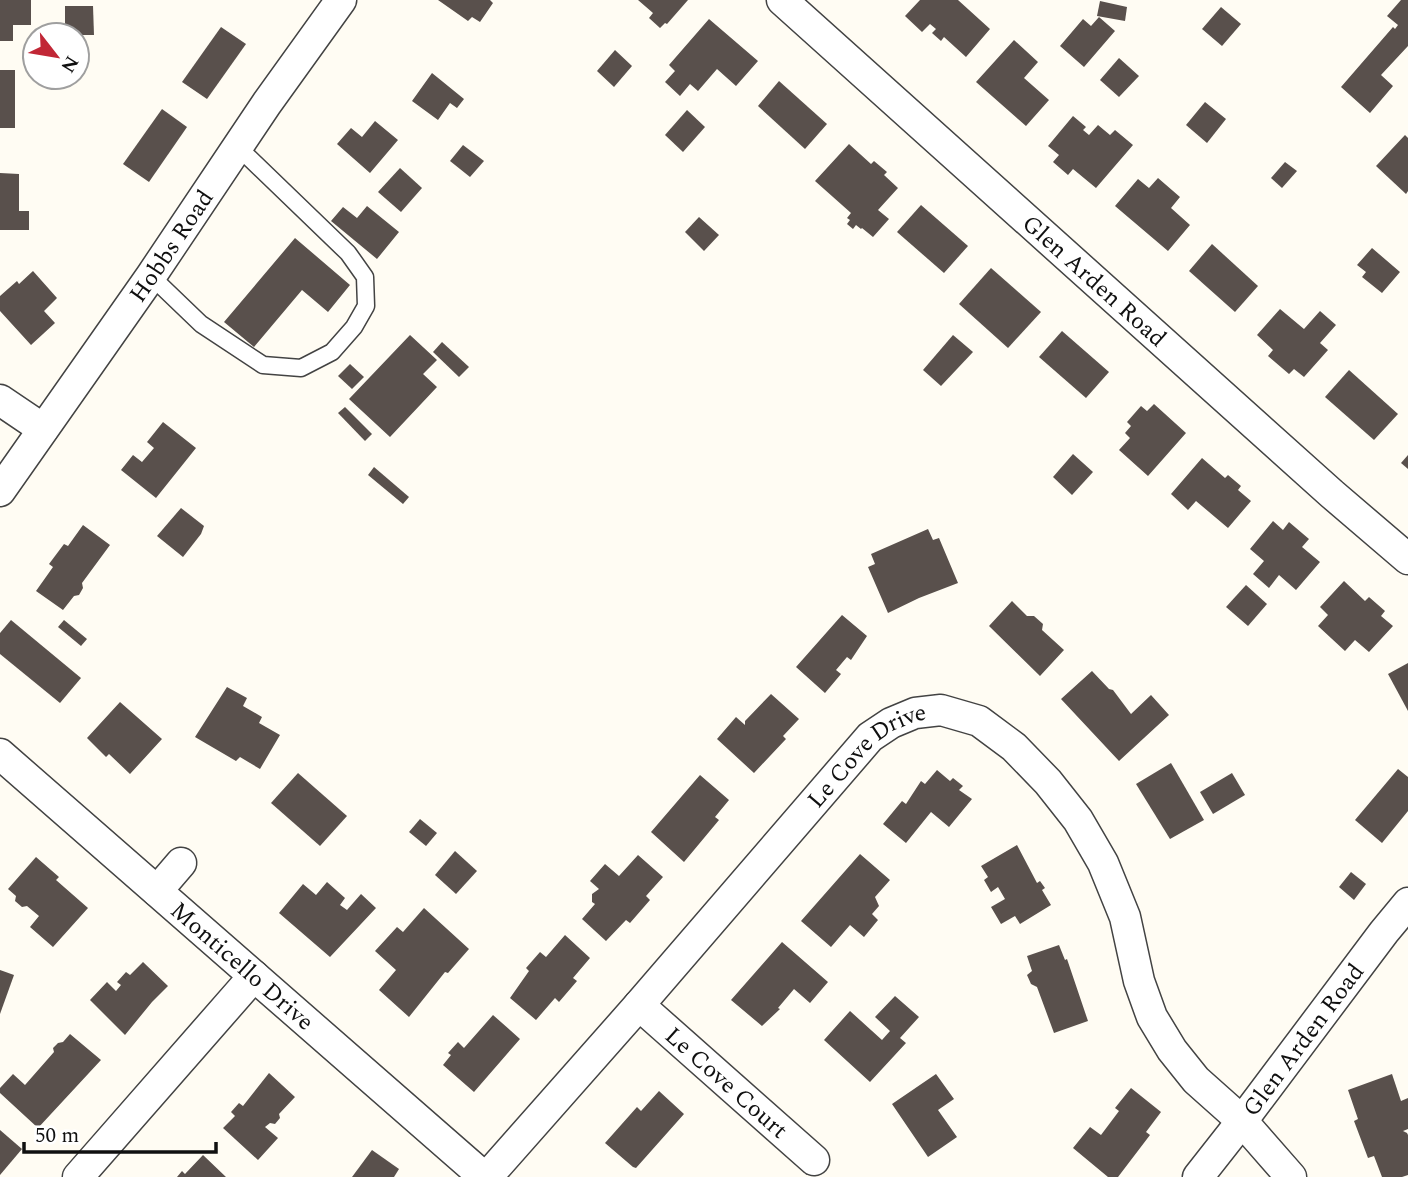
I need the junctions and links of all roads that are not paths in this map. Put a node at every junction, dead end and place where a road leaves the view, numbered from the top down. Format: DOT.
graph roads {
  1 [pos="341,0"];
  2 [pos="782,0"];
  3 [pos="238,147"];
  4 [pos="151,276"];
  5 [pos="0,400"];
  6 [pos="43,429"];
  7 [pos="0,491"];
  8 [pos="1408,559"];
  9 [pos="5,768"];
  10 [pos="181,863"];
  11 [pos="157,891"];
  12 [pos="1408,903"];
  13 [pos="254,976"];
  14 [pos="639,1005"];
  15 [pos="1242,1121"];
  16 [pos="814,1160"];
  17 [pos="78,1177"];
  18 [pos="486,1177"];
  19 [pos="1198,1177"];
  20 [pos="1291,1177"];
  1 -- 3 [label="street, Hobbs Road"];
  2 -- 8 [label="street, Glen Arden Road"];
  3 -- 4 [label="street, Hobbs Road"];
  3 -- 4 [label="lane"];
  4 -- 6 [label="street, Hobbs Road"];
  5 -- 6 [label="street"];
  6 -- 7 [label="street, Hobbs Road"];
  9 -- 11 [label="street, Monticello Drive"];
  10 -- 11 [label="street"];
  11 -- 13 [label="street, Monticello Drive"];
  12 -- 15 [label="street, Glen Arden Road"];
  13 -- 17 [label="street"];
  13 -- 18 [label="street, Monticello Drive"];
  14 -- 15 [label="street, Le Cove Drive"];
  14 -- 16 [label="street, Le Cove Court"];
  14 -- 18 [label="street, Le Cove Drive"];
  15 -- 19 [label="street, Glen Arden Road"];
  15 -- 20 [label="street, Le Cove Drive"];
}
